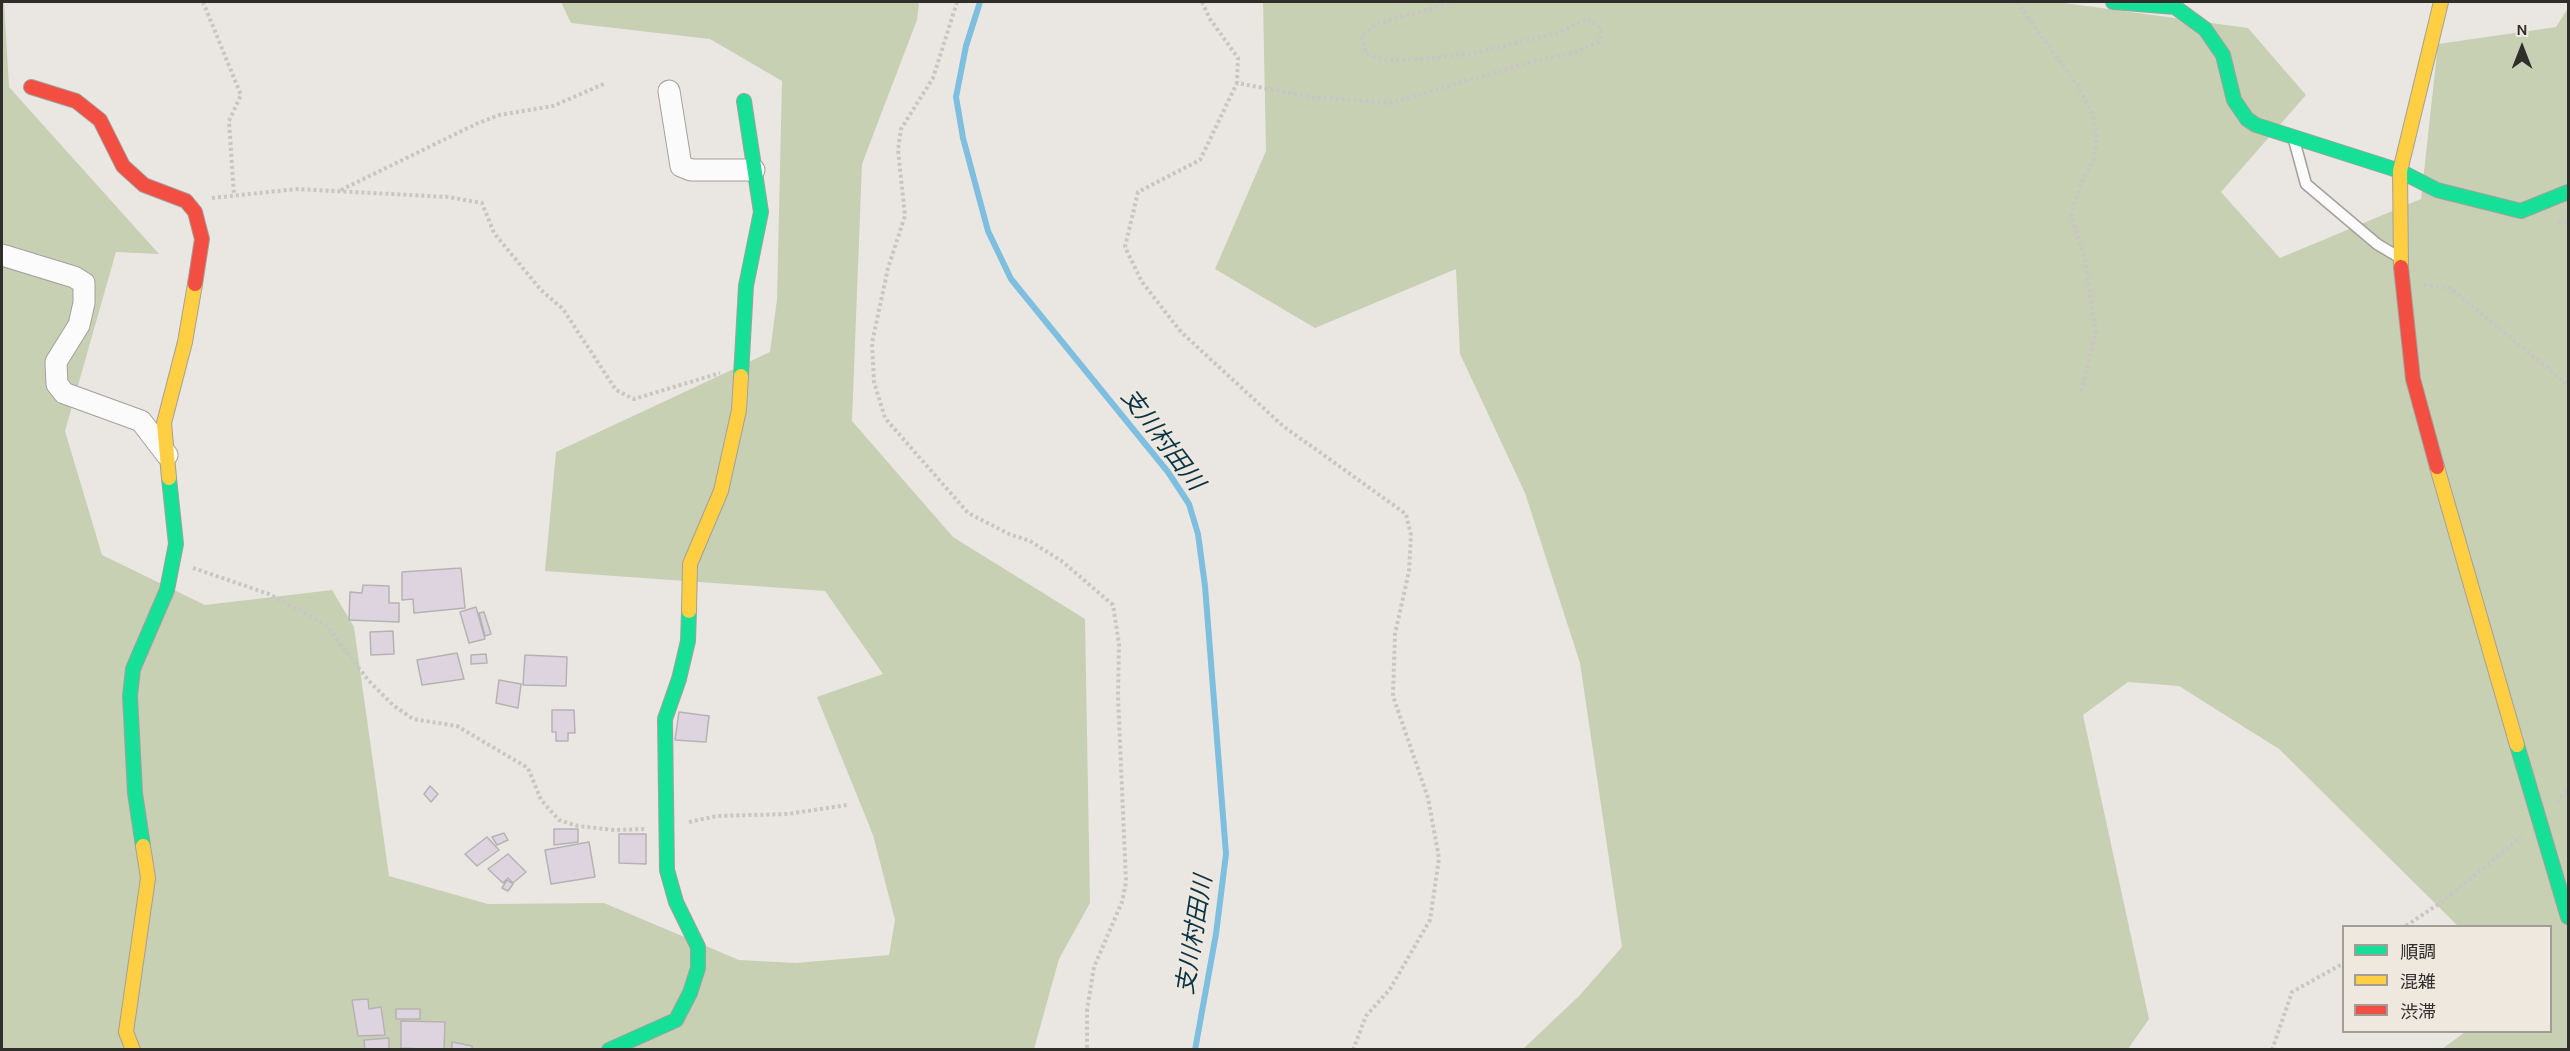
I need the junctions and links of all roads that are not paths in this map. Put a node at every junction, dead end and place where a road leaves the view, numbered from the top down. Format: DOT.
graph roads {
  1 [pos="2113,2"];
  2 [pos="2441,2"];
  3 [pos="31,87"];
  4 [pos="669,91"];
  5 [pos="744,101"];
  6 [pos="2294,137"];
  7 [pos="754,170"];
  8 [pos="2400,171"];
  9 [pos="2568,192"];
  10 [pos="2,255"];
  11 [pos="2401,257"];
  12 [pos="167,455"];
  13 [pos="2568,917"];
  14 [pos="133,1050"];
  15 [pos="609,1050"];
  1 -- 6 [label="street"];
  2 -- 8 [label="street"];
  3 -- 12 [label="street"];
  4 -- 7 [label="street"];
  5 -- 7 [label="street"];
  6 -- 8 [label="street"];
  6 -- 11 [label="lane"];
  7 -- 15 [label="street"];
  8 -- 9 [label="street"];
  8 -- 11 [label="street"];
  10 -- 12 [label="street"];
  11 -- 13 [label="street"];
  12 -- 14 [label="street"];
}
